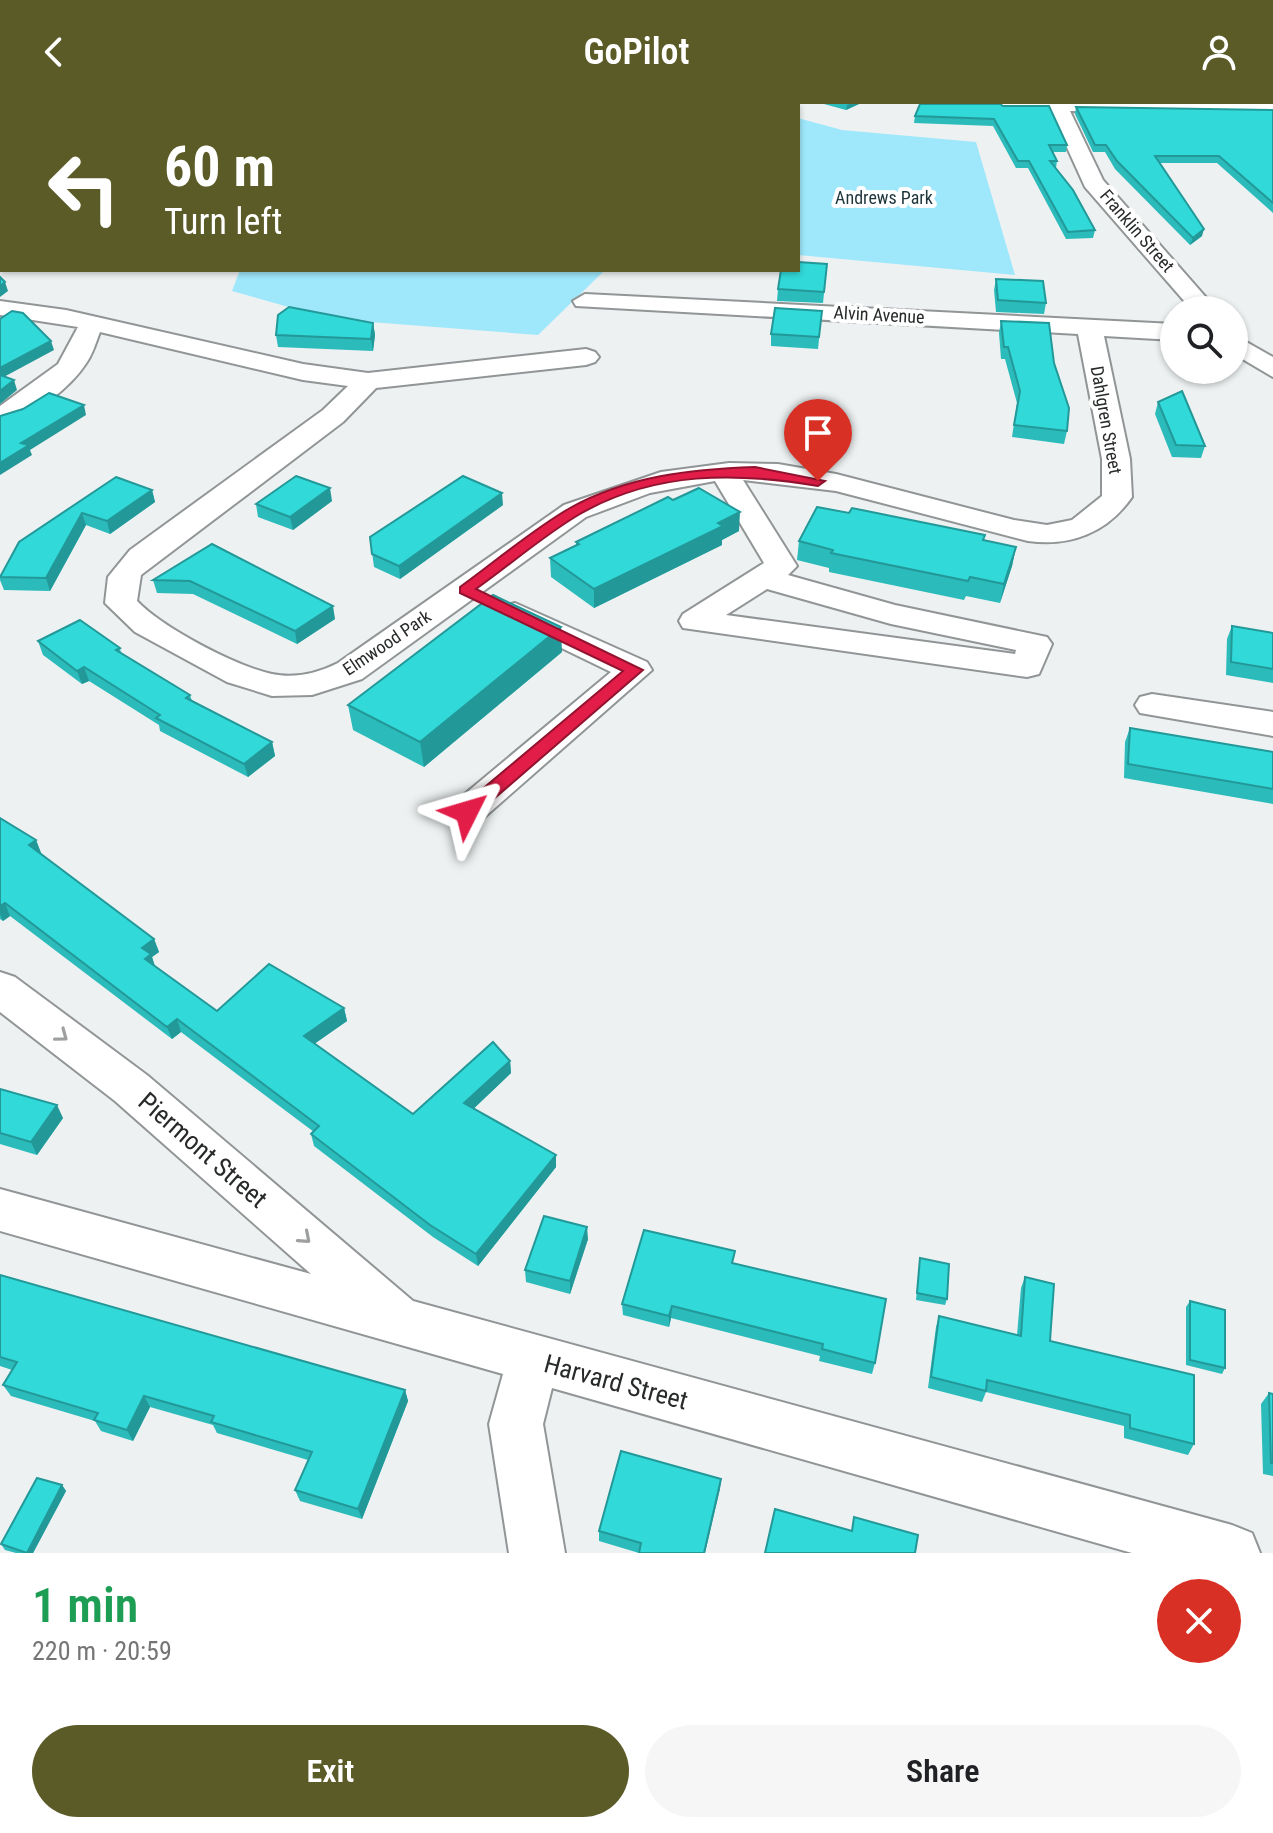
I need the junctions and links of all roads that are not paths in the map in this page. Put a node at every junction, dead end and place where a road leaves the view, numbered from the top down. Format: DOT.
graph roads {
  1 [pos="1002,104"];
  2 [pos="1057,104"];
  3 [pos="1248,106"];
  4 [pos="1273,108"];
  5 [pos="1265,127"];
  6 [pos="1193,296"];
  7 [pos="585,301"];
  8 [pos="0,308"];
  9 [pos="95,323"];
  10 [pos="1089,325"];
  11 [pos="1160,331"];
  12 [pos="1248,338"];
  13 [pos="1273,341"];
  14 [pos="1248,352"];
  15 [pos="586,357"];
  16 [pos="1273,369"];
  17 [pos="368,381"];
  18 [pos="0,417"];
  19 [pos="724,472"];
  20 [pos="1105,512"];
  21 [pos="762,578"];
  22 [pos="465,590"];
  23 [pos="867,607"];
  24 [pos="860,645"];
  25 [pos="1152,705"];
  26 [pos="1273,724"];
  27 [pos="467,812"];
  28 [pos="0,989"];
  29 [pos="0,1210"];
  30 [pos="400,1319"];
  31 [pos="533,1360"];
  32 [pos="537,1553"];
  33 [pos="1232,1553"];
  1 -- 2 [label="street"];
  2 -- 3 [label="street"];
  2 -- 6 [label="street, Franklin Street"];
  3 -- 4 [label="street"];
  3 -- 5 [label="street"];
  7 -- 10 [label="street, Alvin Avenue"];
  8 -- 9 [label="street"];
  9 -- 17 [label="street"];
  9 -- 18 [label="street"];
  10 -- 11 [label="street, Alvin Avenue"];
  10 -- 20 [label="street, Dahlgren Street"];
  12 -- 13 [label="street"];
  14 -- 16 [label="street"];
  15 -- 17 [label="street"];
  17 -- 22 [label="street, Elmwood Park"];
  19 -- 20 [label="street, Elmwood Park"];
  19 -- 21 [label="street"];
  19 -- 22 [label="street, Elmwood Park"];
  21 -- 23 [label="street"];
  21 -- 24 [label="street"];
  22 -- 27 [label="street"];
  23 -- 24 [label="street"];
  23 -- 24 [label="street"];
  25 -- 26 [label="street"];
  28 -- 30 [label="street, Piermont Street, one-way"];
  29 -- 30 [label="street, Harvard Street"];
  30 -- 31 [label="street, Harvard Street"];
  31 -- 32 [label="street"];
  31 -- 33 [label="street, Harvard Street"];
}
